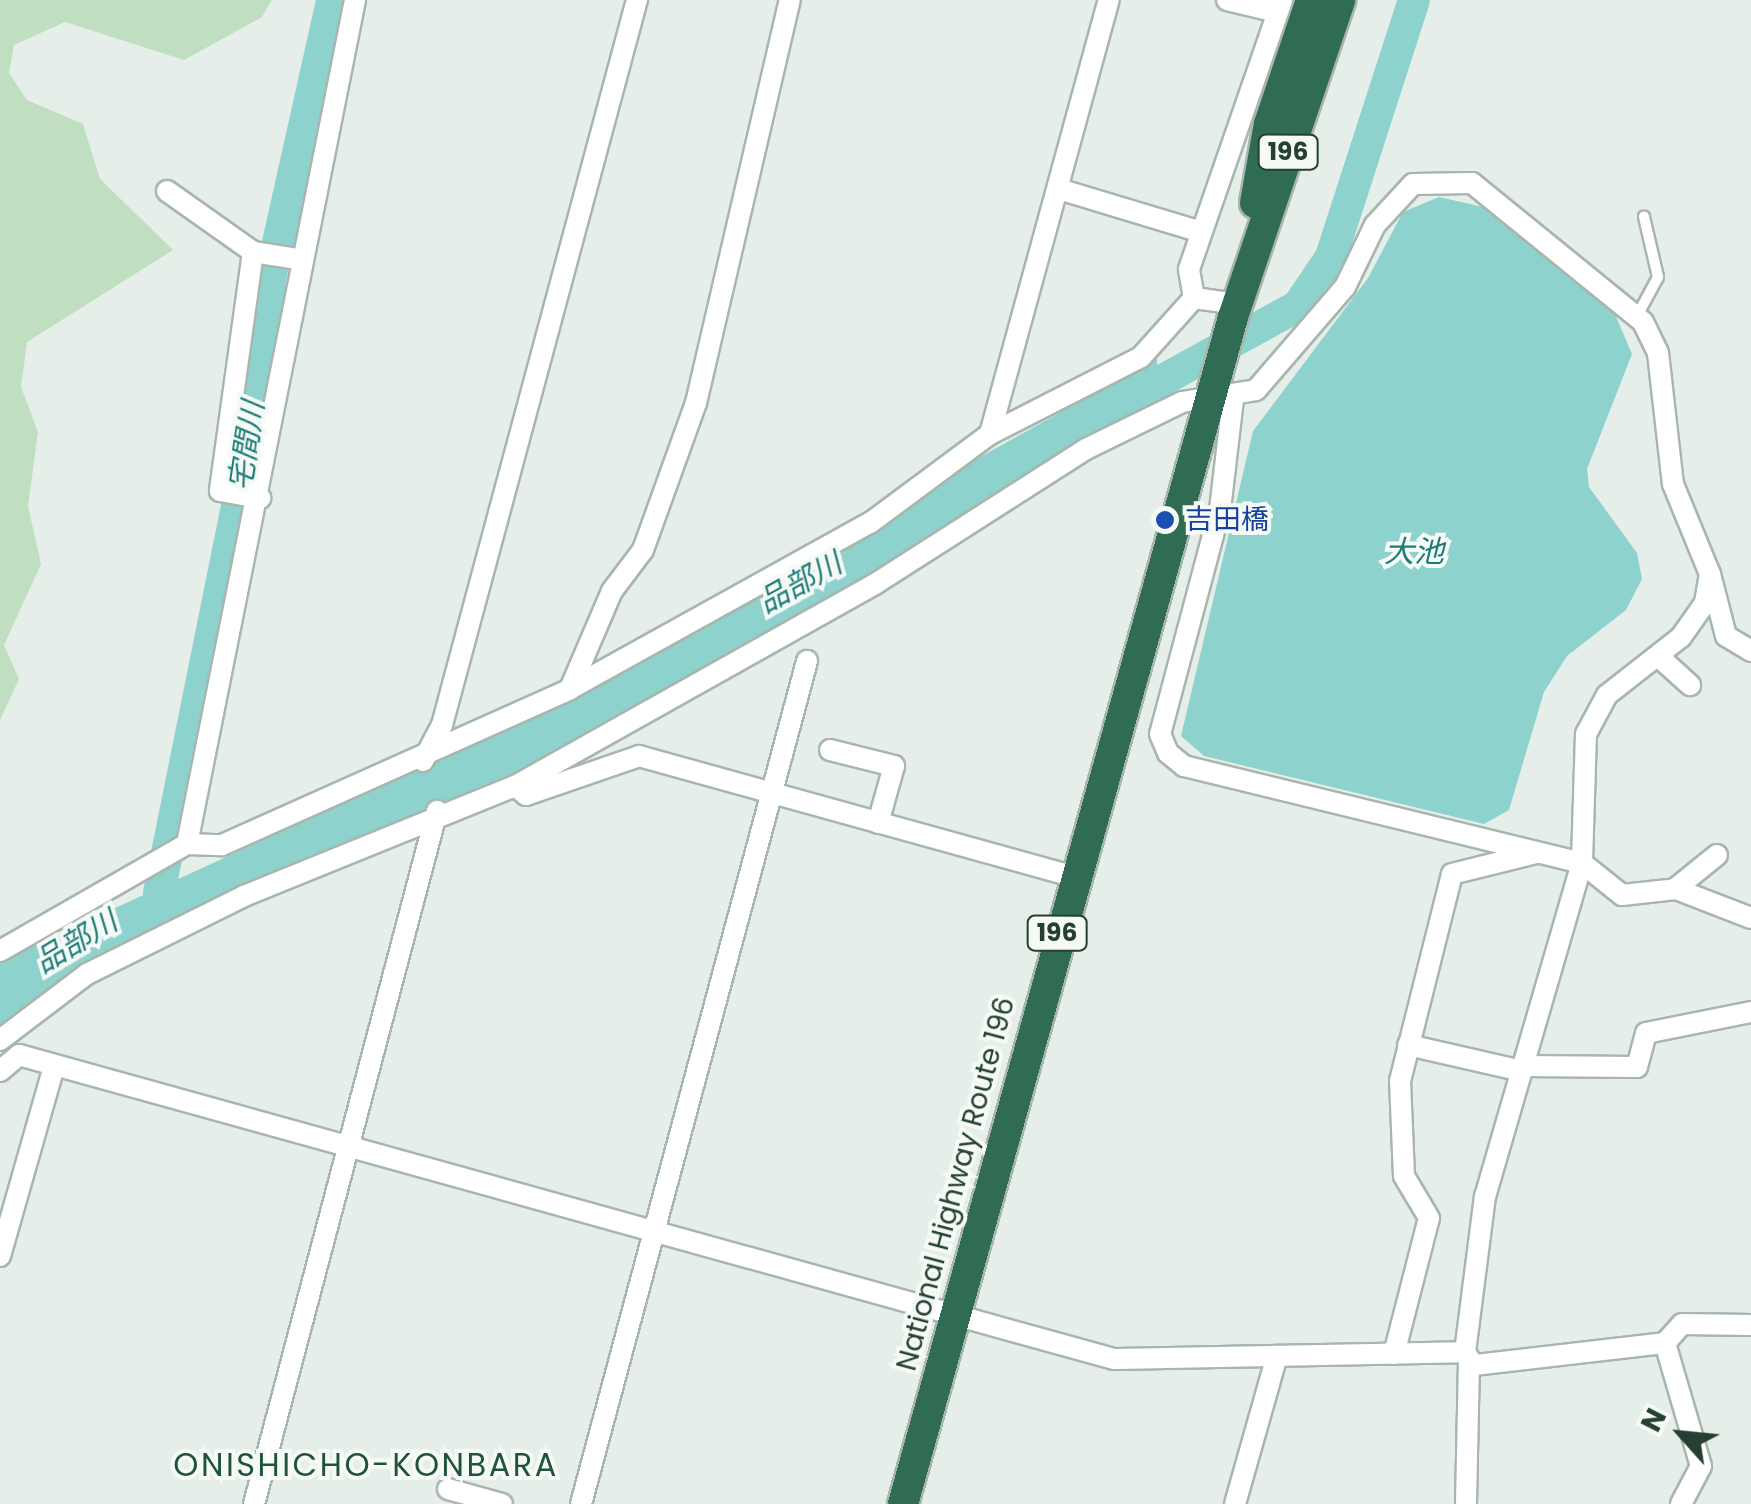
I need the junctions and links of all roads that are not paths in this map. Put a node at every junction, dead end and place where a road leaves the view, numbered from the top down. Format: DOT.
graph roads {
  1 [pos="355,0"];
  2 [pos="637,0"];
  3 [pos="790,0"];
  4 [pos="1109,0"];
  5 [pos="1226,0"];
  6 [pos="1311,0"];
  7 [pos="1340,0"];
  8 [pos="1279,6"];
  9 [pos="1062,190"];
  10 [pos="167,191"];
  11 [pos="1644,217"];
  12 [pos="1202,232"];
  13 [pos="254,252"];
  14 [pos="298,258"];
  15 [pos="1194,298"];
  16 [pos="1235,310"];
  17 [pos="1637,317"];
  18 [pos="1222,398"];
  19 [pos="990,434"];
  20 [pos="260,498"];
  21 [pos="1703,558"];
  22 [pos="1751,652"];
  23 [pos="1659,658"];
  24 [pos="807,661"];
  25 [pos="1690,685"];
  26 [pos="570,690"];
  27 [pos="830,750"];
  28 [pos="423,761"];
  29 [pos="515,786"];
  30 [pos="774,795"];
  31 [pos="438,811"];
  32 [pos="878,823"];
  33 [pos="187,845"];
  34 [pos="1536,853"];
  35 [pos="1717,855"];
  36 [pos="1582,863"];
  37 [pos="1072,876"];
  38 [pos="1674,889"];
  39 [pos="1751,918"];
  40 [pos="4,941"];
  41 [pos="1751,1012"];
  42 [pos="0,1040"];
  43 [pos="1408,1045"];
  44 [pos="54,1068"];
  45 [pos="1523,1068"];
  46 [pos="0,1071"];
  47 [pos="350,1150"];
  48 [pos="659,1238"];
  49 [pos="1,1248"];
  50 [pos="954,1320"];
  51 [pos="1751,1325"];
  52 [pos="1666,1343"];
  53 [pos="1394,1354"];
  54 [pos="1277,1356"];
  55 [pos="1470,1359"];
  56 [pos="448,1488"];
  57 [pos="254,1504"];
  58 [pos="502,1504"];
  59 [pos="581,1504"];
  60 [pos="903,1504"];
  61 [pos="1236,1504"];
  62 [pos="1466,1504"];
  63 [pos="1681,1504"];
  1 -- 14 [label="street"];
  2 -- 28 [label="street"];
  3 -- 26 [label="street"];
  4 -- 9 [label="street"];
  5 -- 8 [label="street"];
  6 -- 16 [label="highway, National Highway Route 196 / 196"];
  7 -- 16 [label="highway, National Highway Route 196 / 196"];
  8 -- 12 [label="street"];
  9 -- 12 [label="street"];
  9 -- 19 [label="street"];
  10 -- 13 [label="street"];
  11 -- 17 [label="lane"];
  12 -- 15 [label="street"];
  13 -- 14 [label="street"];
  13 -- 20 [label="street"];
  14 -- 20 [label="street"];
  15 -- 16 [label="street"];
  15 -- 19 [label="street"];
  16 -- 18 [label="highway, National Highway Route 196 / 196"];
  17 -- 18 [label="street"];
  17 -- 21 [label="street"];
  18 -- 29 [label="street"];
  18 -- 34 [label="street"];
  18 -- 37 [label="highway, National Highway Route 196 / 196"];
  19 -- 26 [label="street"];
  20 -- 33 [label="street"];
  21 -- 22 [label="street"];
  21 -- 23 [label="street"];
  23 -- 25 [label="street"];
  23 -- 36 [label="street"];
  24 -- 30 [label="street"];
  26 -- 28 [label="street"];
  27 -- 32 [label="street"];
  28 -- 33 [label="street"];
  29 -- 30 [label="street"];
  29 -- 31 [label="street"];
  30 -- 32 [label="street"];
  30 -- 48 [label="street"];
  31 -- 42 [label="street"];
  31 -- 47 [label="street"];
  32 -- 37 [label="street"];
  33 -- 40 [label="street"];
  34 -- 36 [label="street"];
  34 -- 43 [label="street"];
  35 -- 38 [label="street"];
  36 -- 38 [label="street"];
  36 -- 45 [label="street"];
  37 -- 50 [label="highway, National Highway Route 196 / 196"];
  38 -- 39 [label="street"];
  41 -- 45 [label="street"];
  43 -- 45 [label="street"];
  43 -- 53 [label="street"];
  44 -- 46 [label="street"];
  44 -- 47 [label="street"];
  44 -- 49 [label="street"];
  45 -- 55 [label="street"];
  47 -- 48 [label="street"];
  47 -- 57 [label="street"];
  48 -- 50 [label="street"];
  48 -- 59 [label="street"];
  50 -- 54 [label="street"];
  50 -- 60 [label="highway, National Highway Route 196 / 196"];
  51 -- 52 [label="street"];
  52 -- 55 [label="street"];
  52 -- 63 [label="street"];
  53 -- 54 [label="street"];
  53 -- 55 [label="street"];
  54 -- 61 [label="street"];
  55 -- 62 [label="street"];
  56 -- 58 [label="street"];
}
